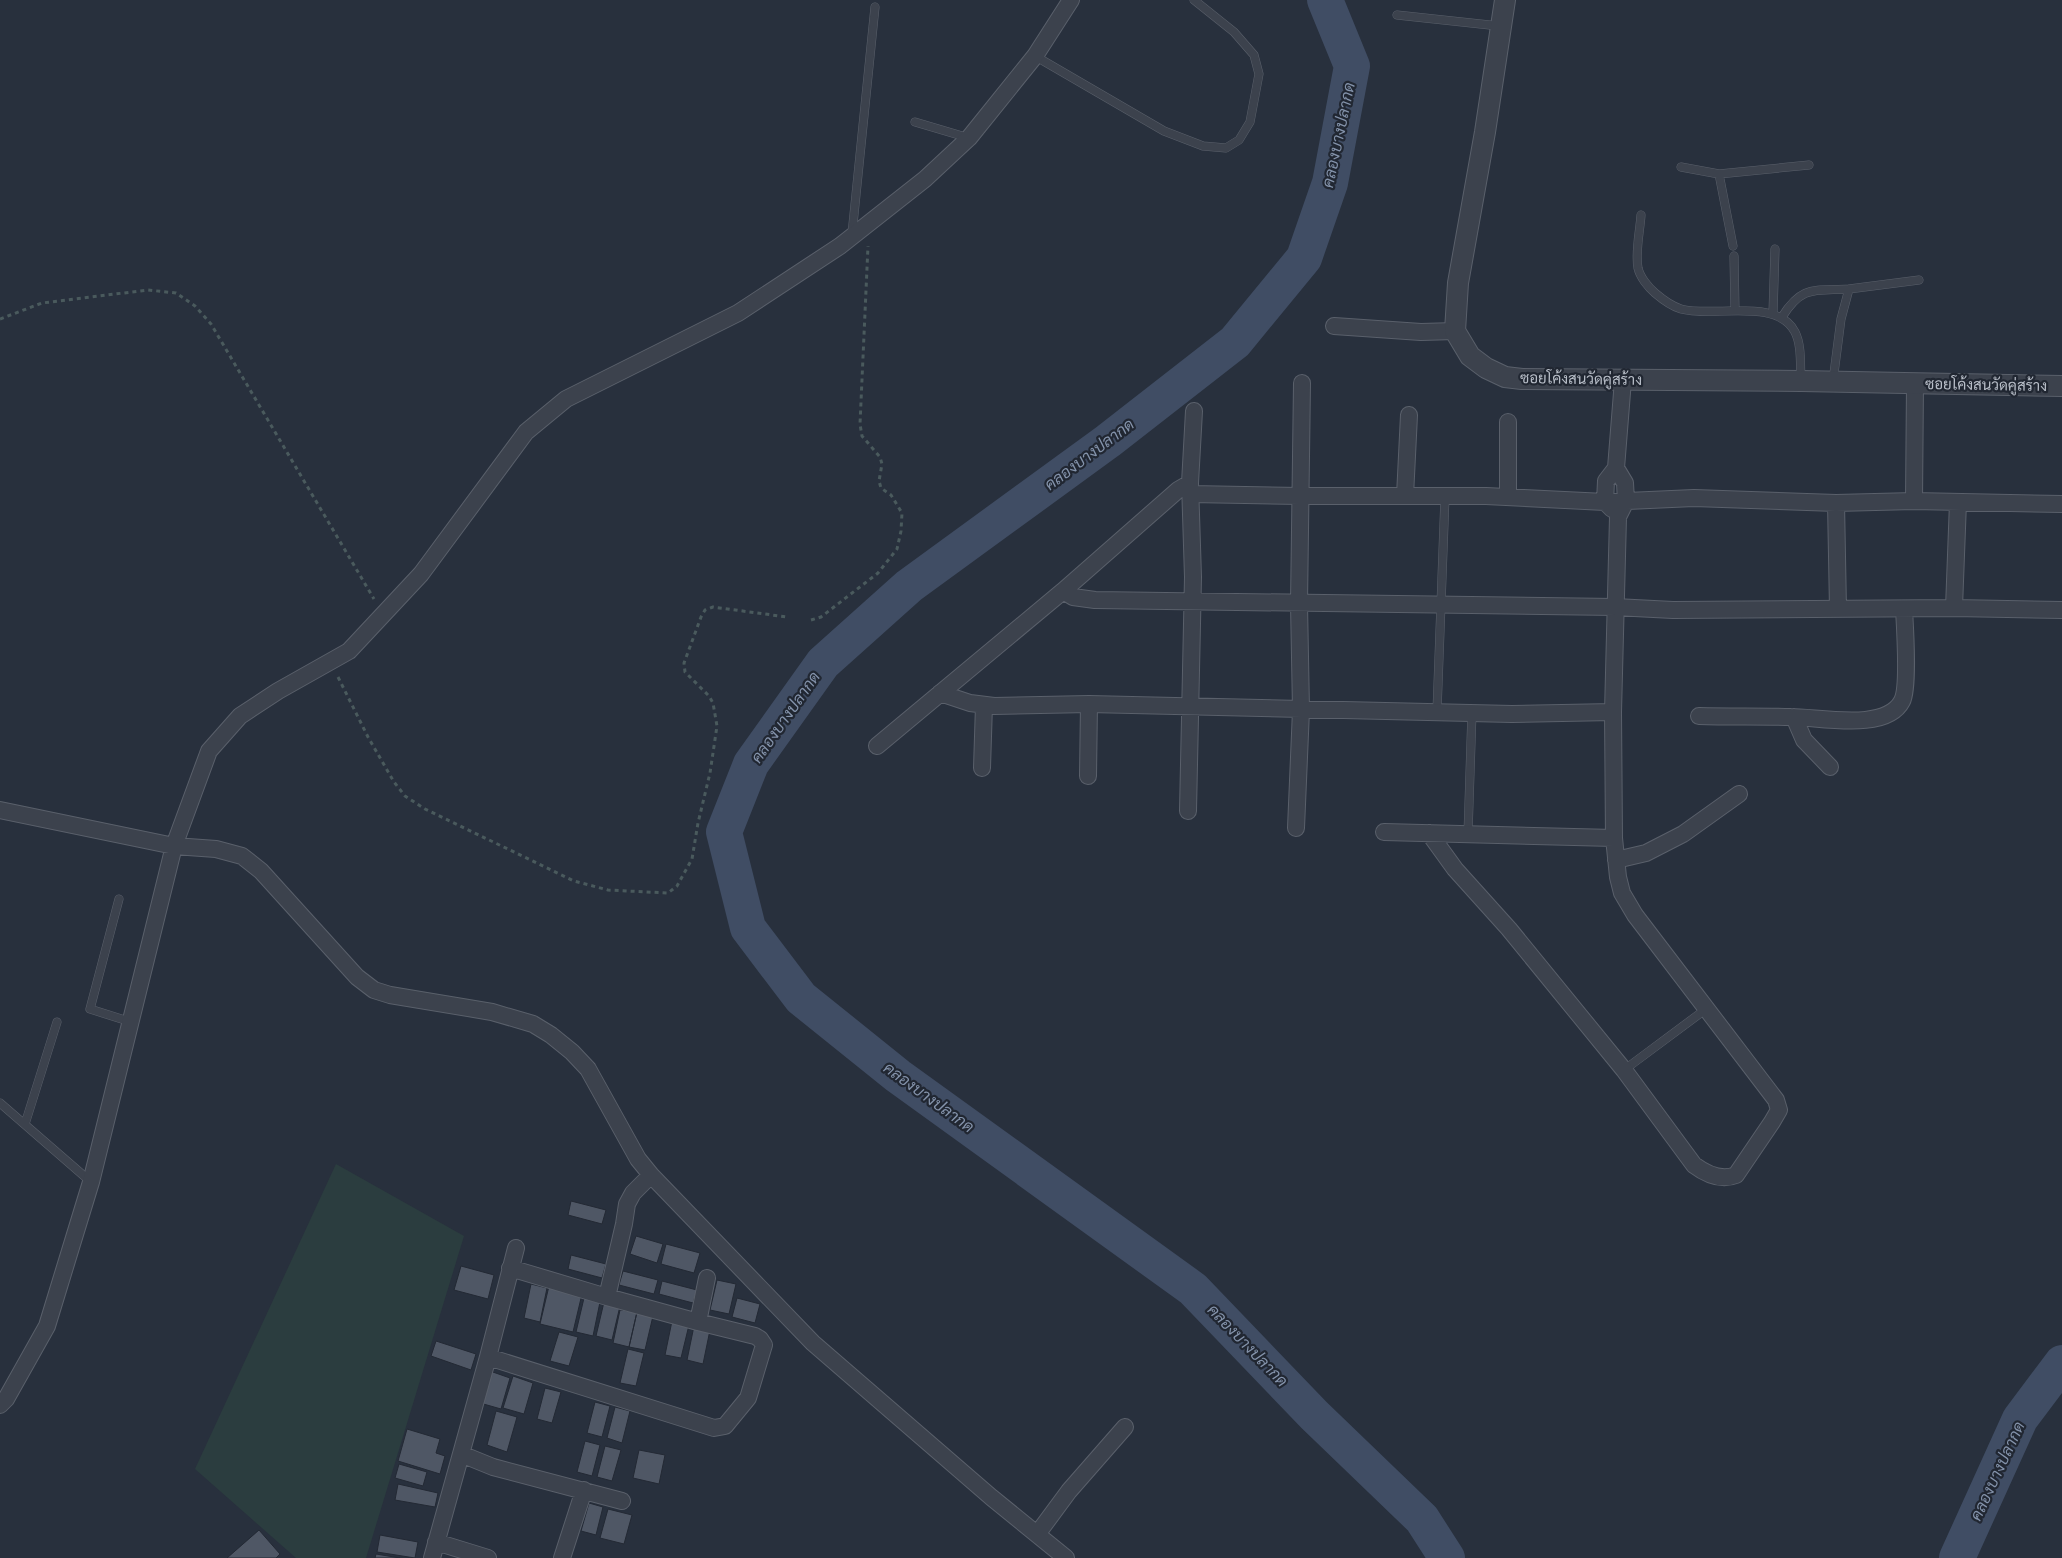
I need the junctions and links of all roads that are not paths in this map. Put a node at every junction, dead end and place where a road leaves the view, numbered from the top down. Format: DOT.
graph roads {
  1 [pos="1071,0"];
  2 [pos="1194,0"];
  3 [pos="1505,0"];
  4 [pos="875,7"];
  5 [pos="1397,15"];
  6 [pos="1501,26"];
  7 [pos="1035,56"];
  8 [pos="915,122"];
  9 [pos="969,138"];
  10 [pos="1809,165"];
  11 [pos="1681,167"];
  12 [pos="1719,174"];
  13 [pos="1641,214"];
  14 [pos="852,236"];
  15 [pos="1733,246"];
  16 [pos="1775,249"];
  17 [pos="1734,256"];
  18 [pos="1919,280"];
  19 [pos="1849,289"];
  20 [pos="1735,311"];
  21 [pos="1773,314"];
  22 [pos="1782,317"];
  23 [pos="1334,326"];
  24 [pos="1455,331"];
  25 [pos="1623,380"];
  26 [pos="1801,381"];
  27 [pos="1302,383"];
  28 [pos="1833,383"];
  29 [pos="1915,384"];
  30 [pos="2062,386"];
  31 [pos="1194,411"];
  32 [pos="1409,415"];
  33 [pos="1508,422"];
  34 [pos="1616,468"];
  35 [pos="1191,489"];
  36 [pos="1300,496"];
  37 [pos="1405,496"];
  38 [pos="1445,497"];
  39 [pos="1508,497"];
  40 [pos="1626,501"];
  41 [pos="1914,501"];
  42 [pos="1605,502"];
  43 [pos="1836,502"];
  44 [pos="1958,502"];
  45 [pos="2062,504"];
  46 [pos="1618,517"];
  47 [pos="1064,591"];
  48 [pos="1192,601"];
  49 [pos="1299,604"];
  50 [pos="1442,606"];
  51 [pos="1615,607"];
  52 [pos="1954,608"];
  53 [pos="1838,609"];
  54 [pos="1904,609"];
  55 [pos="2062,610"];
  56 [pos="940,693"];
  57 [pos="1089,704"];
  58 [pos="984,705"];
  59 [pos="1190,707"];
  60 [pos="1301,710"];
  61 [pos="1437,711"];
  62 [pos="1472,712"];
  63 [pos="1613,712"];
  64 [pos="1699,716"];
  65 [pos="1794,717"];
  66 [pos="877,746"];
  67 [pos="1830,767"];
  68 [pos="982,768"];
  69 [pos="1088,776"];
  70 [pos="1739,794"];
  71 [pos="0,810"];
  72 [pos="1188,811"];
  73 [pos="1296,828"];
  74 [pos="1384,832"];
  75 [pos="1429,833"];
  76 [pos="1468,834"];
  77 [pos="1614,838"];
  78 [pos="174,846"];
  79 [pos="1616,860"];
  80 [pos="119,899"];
  81 [pos="1706,1009"];
  82 [pos="57,1022"];
  83 [pos="131,1022"];
  84 [pos="1624,1070"];
  85 [pos="0,1102"];
  86 [pos="25,1124"];
  87 [pos="651,1175"];
  88 [pos="91,1182"];
  89 [pos="516,1248"];
  90 [pos="510,1268"];
  91 [pos="707,1278"];
  92 [pos="607,1297"];
  93 [pos="698,1322"];
  94 [pos="488,1358"];
  95 [pos="0,1405"];
  96 [pos="1125,1427"];
  97 [pos="461,1454"];
  98 [pos="584,1490"];
  99 [pos="622,1501"];
  100 [pos="1038,1533"];
  101 [pos="434,1550"];
  102 [pos="488,1558"];
  103 [pos="562,1558"];
  104 [pos="1066,1558"];
  1 -- 7 [label="street"];
  2 -- 7 [label="lane"];
  3 -- 6 [label="street"];
  4 -- 14 [label="lane"];
  5 -- 6 [label="lane"];
  6 -- 24 [label="street"];
  7 -- 9 [label="street"];
  8 -- 9 [label="lane"];
  9 -- 14 [label="street"];
  10 -- 12 [label="lane"];
  11 -- 12 [label="lane"];
  12 -- 15 [label="lane"];
  13 -- 20 [label="lane"];
  14 -- 78 [label="street"];
  16 -- 21 [label="lane"];
  17 -- 20 [label="lane"];
  18 -- 19 [label="lane"];
  19 -- 22 [label="lane"];
  19 -- 28 [label="lane"];
  20 -- 21 [label="lane"];
  21 -- 22 [label="lane"];
  22 -- 26 [label="lane"];
  23 -- 24 [label="street"];
  24 -- 25 [label="street, ซอยโค้งสนวัดคู่สร้าง"];
  25 -- 26 [label="street, ซอยโค้งสนวัดคู่สร้าง"];
  25 -- 34 [label="street"];
  26 -- 28 [label="street, ซอยโค้งสนวัดคู่สร้าง"];
  27 -- 36 [label="street"];
  28 -- 29 [label="street, ซอยโค้งสนวัดคู่สร้าง"];
  29 -- 30 [label="street, ซอยโค้งสนวัดคู่สร้าง"];
  29 -- 41 [label="street"];
  31 -- 35 [label="street"];
  32 -- 37 [label="street"];
  33 -- 39 [label="street"];
  34 -- 40 [label="street"];
  34 -- 42 [label="street"];
  35 -- 36 [label="street"];
  35 -- 47 [label="street"];
  35 -- 48 [label="street"];
  36 -- 37 [label="street"];
  36 -- 49 [label="street"];
  37 -- 38 [label="street"];
  38 -- 39 [label="street"];
  38 -- 50 [label="lane"];
  39 -- 42 [label="street"];
  40 -- 42 [label="street"];
  40 -- 43 [label="street"];
  40 -- 46 [label="street"];
  41 -- 43 [label="street"];
  41 -- 44 [label="street"];
  42 -- 46 [label="street"];
  43 -- 53 [label="street"];
  44 -- 45 [label="street"];
  44 -- 52 [label="street"];
  46 -- 51 [label="street"];
  47 -- 48 [label="street"];
  47 -- 56 [label="street"];
  48 -- 49 [label="street"];
  48 -- 59 [label="street"];
  49 -- 50 [label="street"];
  49 -- 60 [label="street"];
  50 -- 51 [label="street"];
  50 -- 61 [label="lane"];
  51 -- 53 [label="street"];
  51 -- 63 [label="street"];
  52 -- 54 [label="street"];
  52 -- 55 [label="street"];
  53 -- 54 [label="street"];
  54 -- 65 [label="street"];
  56 -- 58 [label="street"];
  56 -- 66 [label="street"];
  57 -- 58 [label="street"];
  57 -- 59 [label="street"];
  57 -- 69 [label="street"];
  58 -- 68 [label="street"];
  59 -- 60 [label="street"];
  59 -- 72 [label="street"];
  60 -- 61 [label="street"];
  60 -- 73 [label="street"];
  61 -- 62 [label="street"];
  62 -- 63 [label="street"];
  62 -- 76 [label="lane"];
  63 -- 77 [label="street"];
  64 -- 65 [label="street"];
  65 -- 67 [label="street"];
  70 -- 79 [label="street"];
  71 -- 78 [label="street"];
  74 -- 75 [label="street"];
  75 -- 76 [label="street"];
  75 -- 84 [label="street"];
  76 -- 77 [label="street"];
  77 -- 79 [label="street"];
  78 -- 83 [label="street"];
  78 -- 87 [label="street"];
  79 -- 81 [label="street"];
  80 -- 83 [label="lane"];
  81 -- 84 [label="lane"];
  81 -- 84 [label="street"];
  82 -- 86 [label="lane"];
  83 -- 88 [label="street"];
  85 -- 86 [label="lane"];
  86 -- 88 [label="lane"];
  87 -- 92 [label="street"];
  87 -- 100 [label="street"];
  88 -- 95 [label="street"];
  89 -- 90 [label="street"];
  90 -- 92 [label="street"];
  90 -- 94 [label="street"];
  91 -- 93 [label="street"];
  92 -- 93 [label="street"];
  93 -- 94 [label="street"];
  94 -- 97 [label="street"];
  96 -- 100 [label="street"];
  97 -- 98 [label="street"];
  97 -- 101 [label="street"];
  98 -- 99 [label="street"];
  98 -- 103 [label="street"];
  100 -- 104 [label="street"];
  101 -- 102 [label="street"];
}
